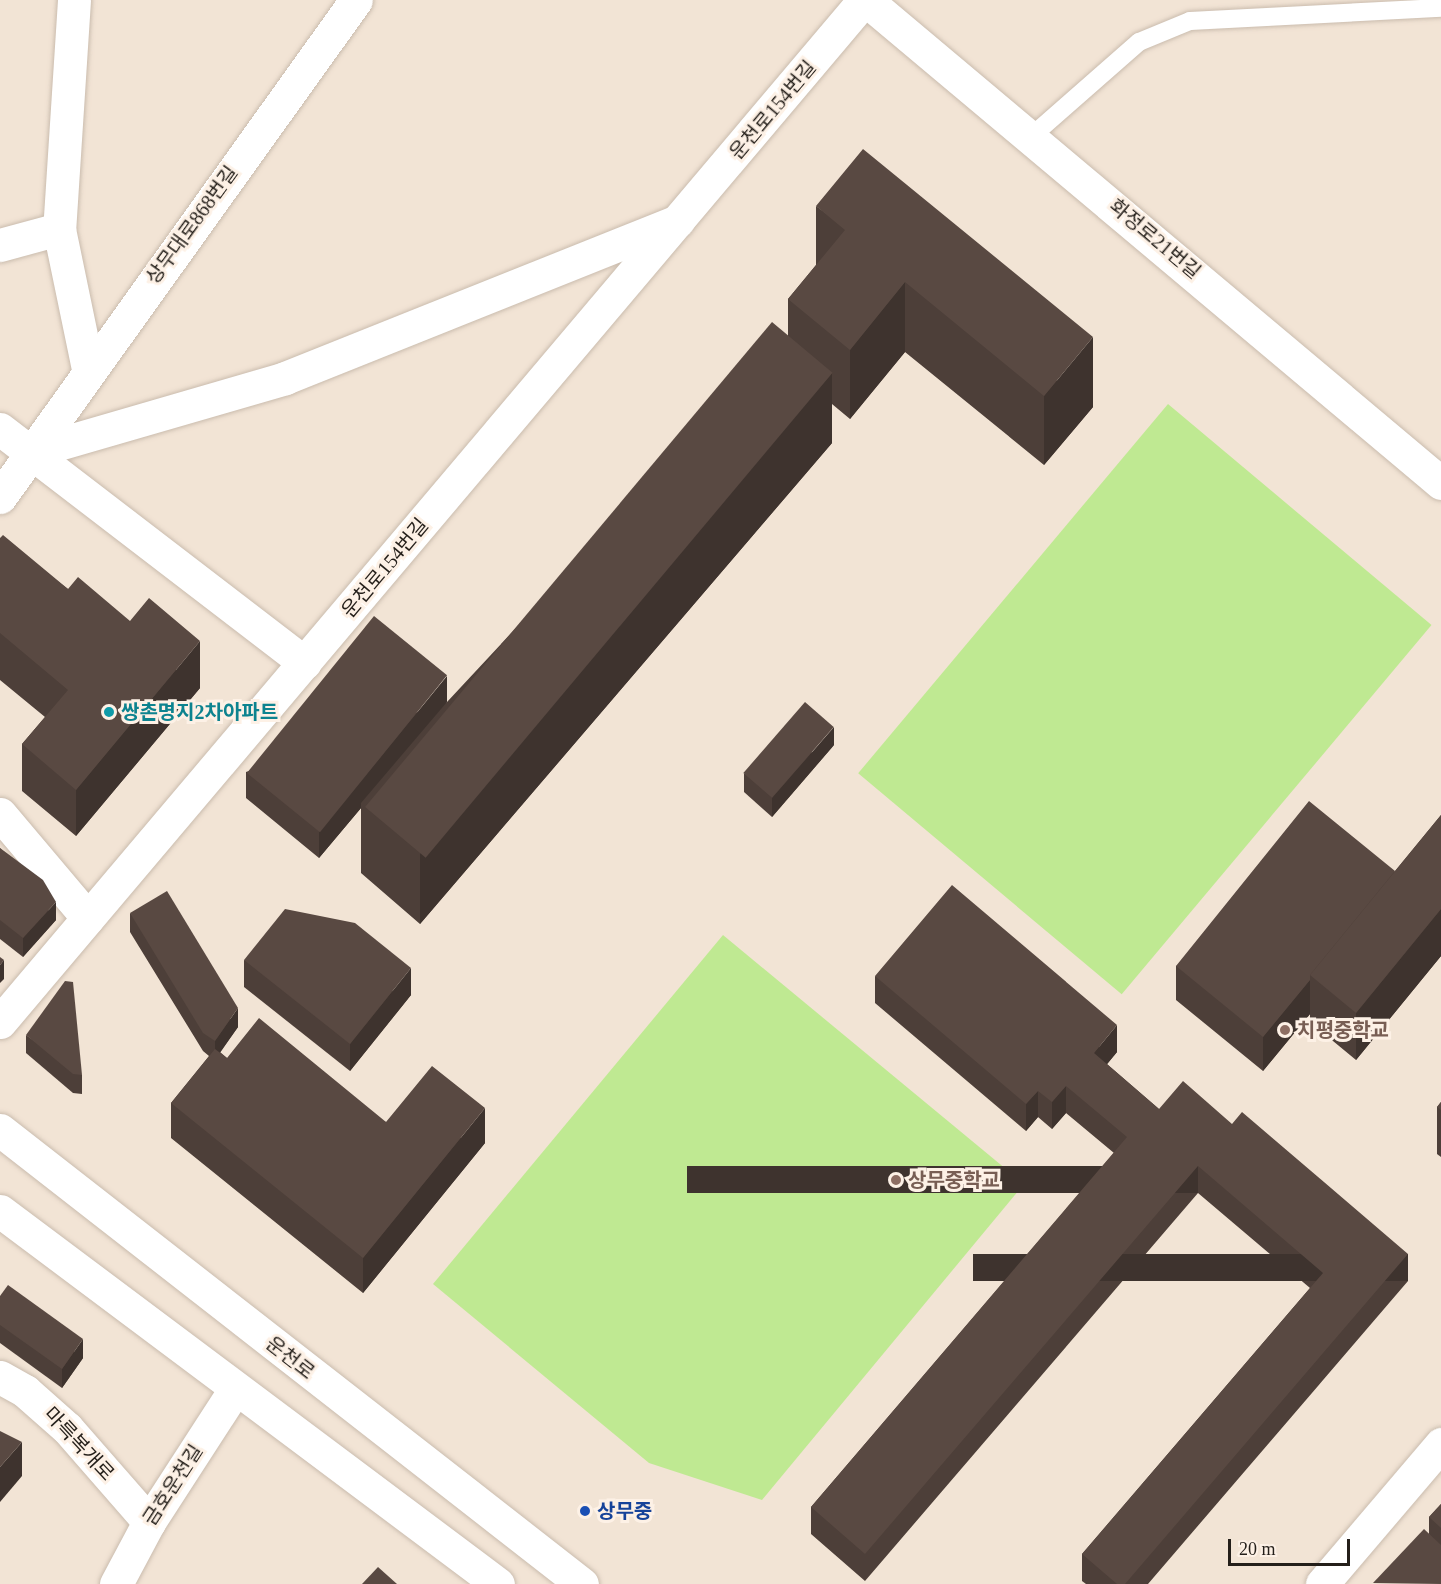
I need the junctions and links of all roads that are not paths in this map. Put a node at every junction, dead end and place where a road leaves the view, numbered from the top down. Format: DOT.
graph roads {
  1 [pos="74,0"];
  2 [pos="356,0"];
  3 [pos="865,0"];
  4 [pos="1441,8"];
  5 [pos="1033,135"];
  6 [pos="682,219"];
  7 [pos="58,229"];
  8 [pos="0,245"];
  9 [pos="88,369"];
  10 [pos="0,429"];
  11 [pos="31,452"];
  12 [pos="1441,483"];
  13 [pos="0,497"];
  14 [pos="305,663"];
  15 [pos="0,814"];
  16 [pos="88,918"];
  17 [pos="0,1022"];
  18 [pos="0,1130"];
  19 [pos="0,1211"];
  20 [pos="0,1377"];
  21 [pos="235,1389"];
  22 [pos="1441,1444"];
  23 [pos="149,1522"];
  24 [pos="116,1584"];
  25 [pos="498,1584"];
  26 [pos="582,1584"];
  27 [pos="1322,1584"];
  1 -- 7 [label="street"];
  2 -- 9 [label="street, 상무대로868번길"];
  3 -- 5 [label="street, 화정로21번길"];
  3 -- 6 [label="street, 운천로154번길"];
  4 -- 5 [label="lane"];
  5 -- 12 [label="street, 화정로21번길"];
  6 -- 11 [label="street, 운천로154번길"];
  6 -- 14 [label="street, 운천로154번길"];
  7 -- 8 [label="street"];
  7 -- 9 [label="street"];
  9 -- 11 [label="street, 상무대로868번길"];
  10 -- 11 [label="street"];
  11 -- 13 [label="street"];
  11 -- 14 [label="street"];
  14 -- 16 [label="street, 운천로154번길"];
  15 -- 16 [label="street"];
  16 -- 17 [label="street, 운천로154번길"];
  18 -- 26 [label="street, 운천로"];
  19 -- 21 [label="street"];
  20 -- 23 [label="street, 마륵복개로"];
  21 -- 23 [label="street, 금호운천길"];
  21 -- 25 [label="street"];
  22 -- 27 [label="street"];
  23 -- 24 [label="street, 금호운천길"];
}
